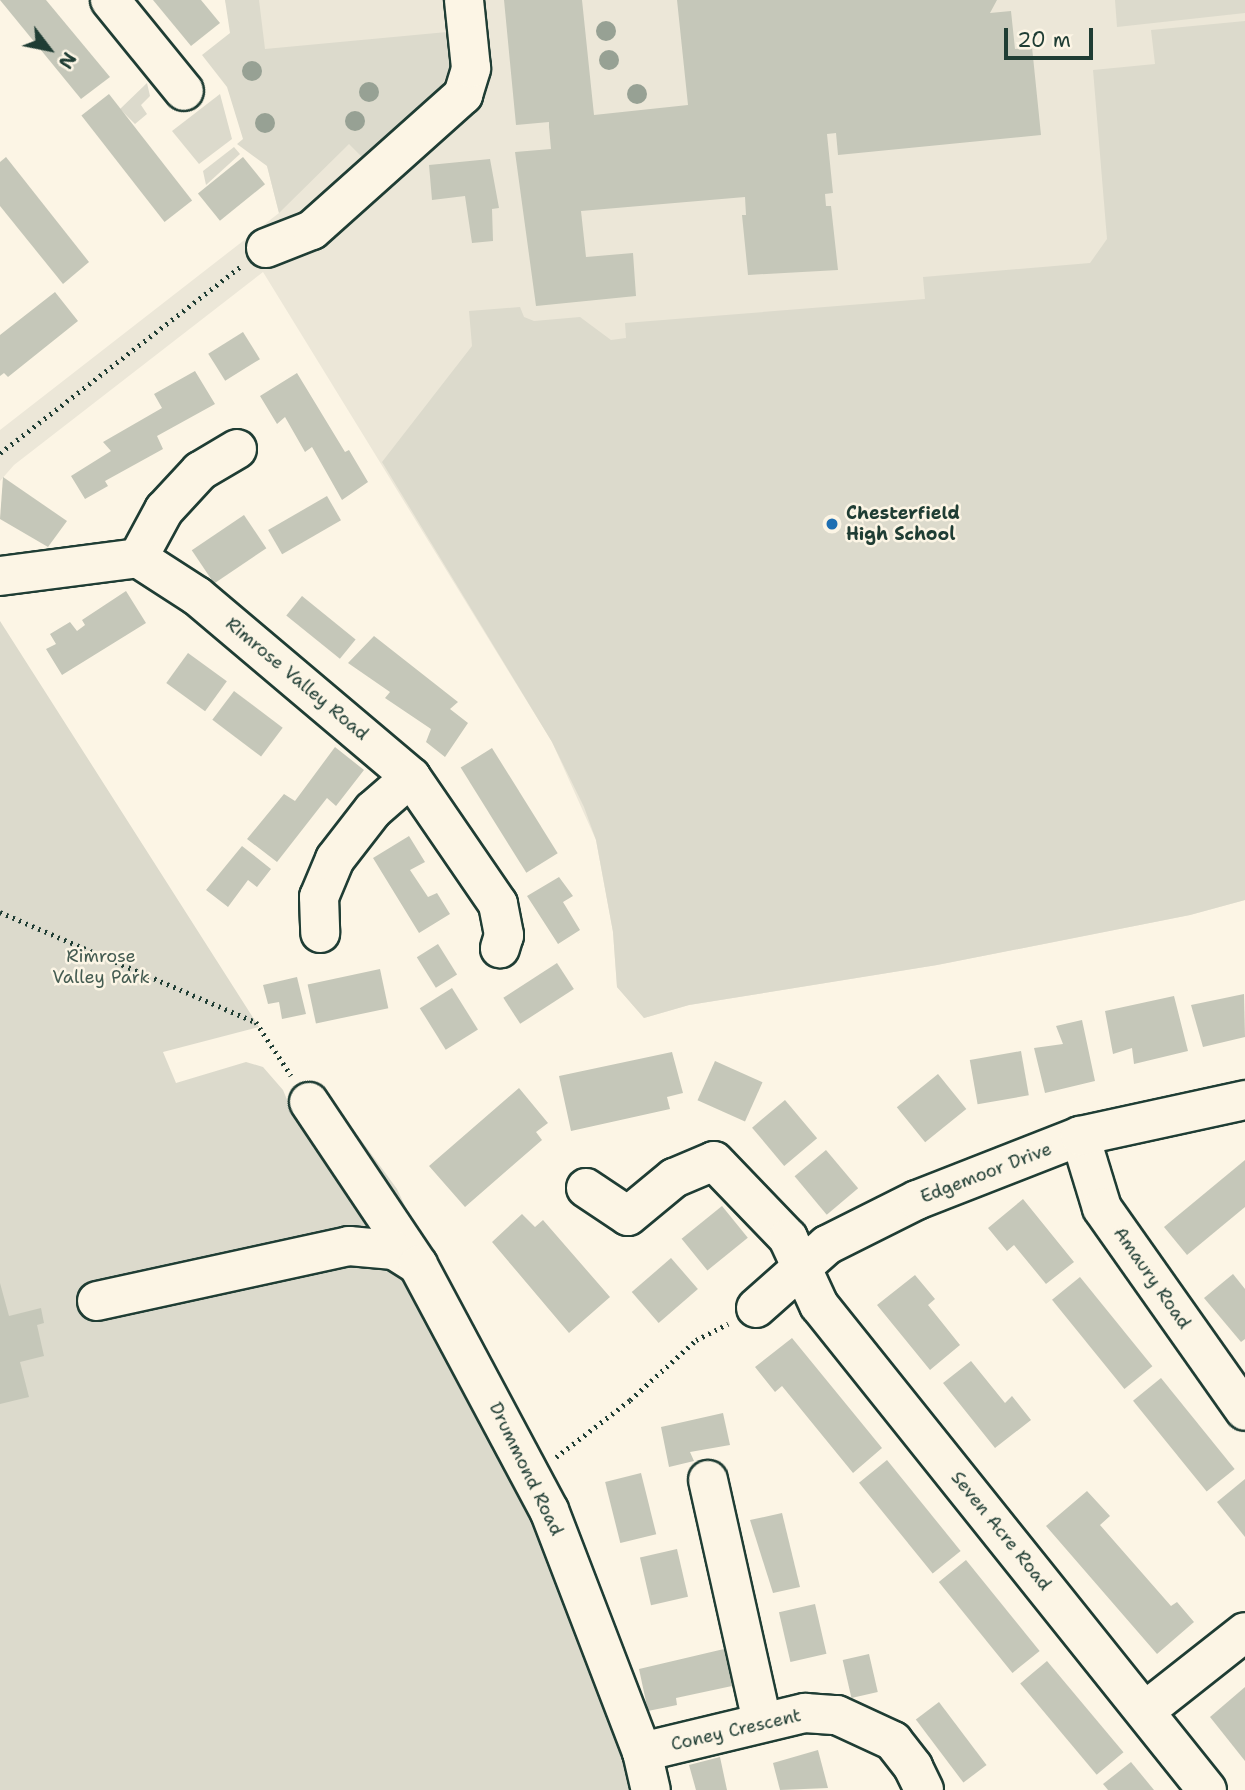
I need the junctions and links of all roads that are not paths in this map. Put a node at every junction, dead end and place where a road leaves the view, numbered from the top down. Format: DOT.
graph roads {
  1 [pos="110,0"];
  2 [pos="464,0"];
  3 [pos="184,91"];
  4 [pos="266,247"];
  5 [pos="237,449"];
  6 [pos="138,558"];
  7 [pos="0,576"];
  8 [pos="411,777"];
  9 [pos="320,933"];
  10 [pos="500,948"];
  11 [pos="1245,1100"];
  12 [pos="309,1102"];
  13 [pos="1080,1136"];
  14 [pos="586,1188"];
  15 [pos="418,1265"];
  16 [pos="803,1268"];
  17 [pos="97,1301"];
  18 [pos="756,1308"];
  19 [pos="1245,1411"];
  20 [pos="708,1480"];
  21 [pos="1245,1633"];
  22 [pos="1145,1711"];
  23 [pos="762,1721"];
  24 [pos="642,1752"];
  25 [pos="652,1790"];
  26 [pos="923,1790"];
  27 [pos="1208,1790"];
  1 -- 3 [label="street"];
  2 -- 4 [label="street"];
  5 -- 6 [label="street"];
  6 -- 7 [label="street"];
  6 -- 8 [label="street, Rimrose Valley Road"];
  8 -- 9 [label="street"];
  8 -- 10 [label="street, Rimrose Valley Road"];
  11 -- 13 [label="street, Edgemoor Drive"];
  12 -- 15 [label="street, Drummond Road"];
  13 -- 16 [label="street, Edgemoor Drive"];
  13 -- 19 [label="street, Amaury Road"];
  14 -- 16 [label="street, Seven Acre Road"];
  15 -- 17 [label="street"];
  15 -- 24 [label="street, Drummond Road"];
  16 -- 18 [label="street, Edgemoor Drive"];
  16 -- 22 [label="street, Seven Acre Road"];
  20 -- 23 [label="street"];
  21 -- 22 [label="street"];
  22 -- 27 [label="street, Seven Acre Road"];
  23 -- 24 [label="street, Coney Crescent"];
  23 -- 26 [label="street, Coney Crescent"];
  24 -- 25 [label="street, Drummond Road"];
}
